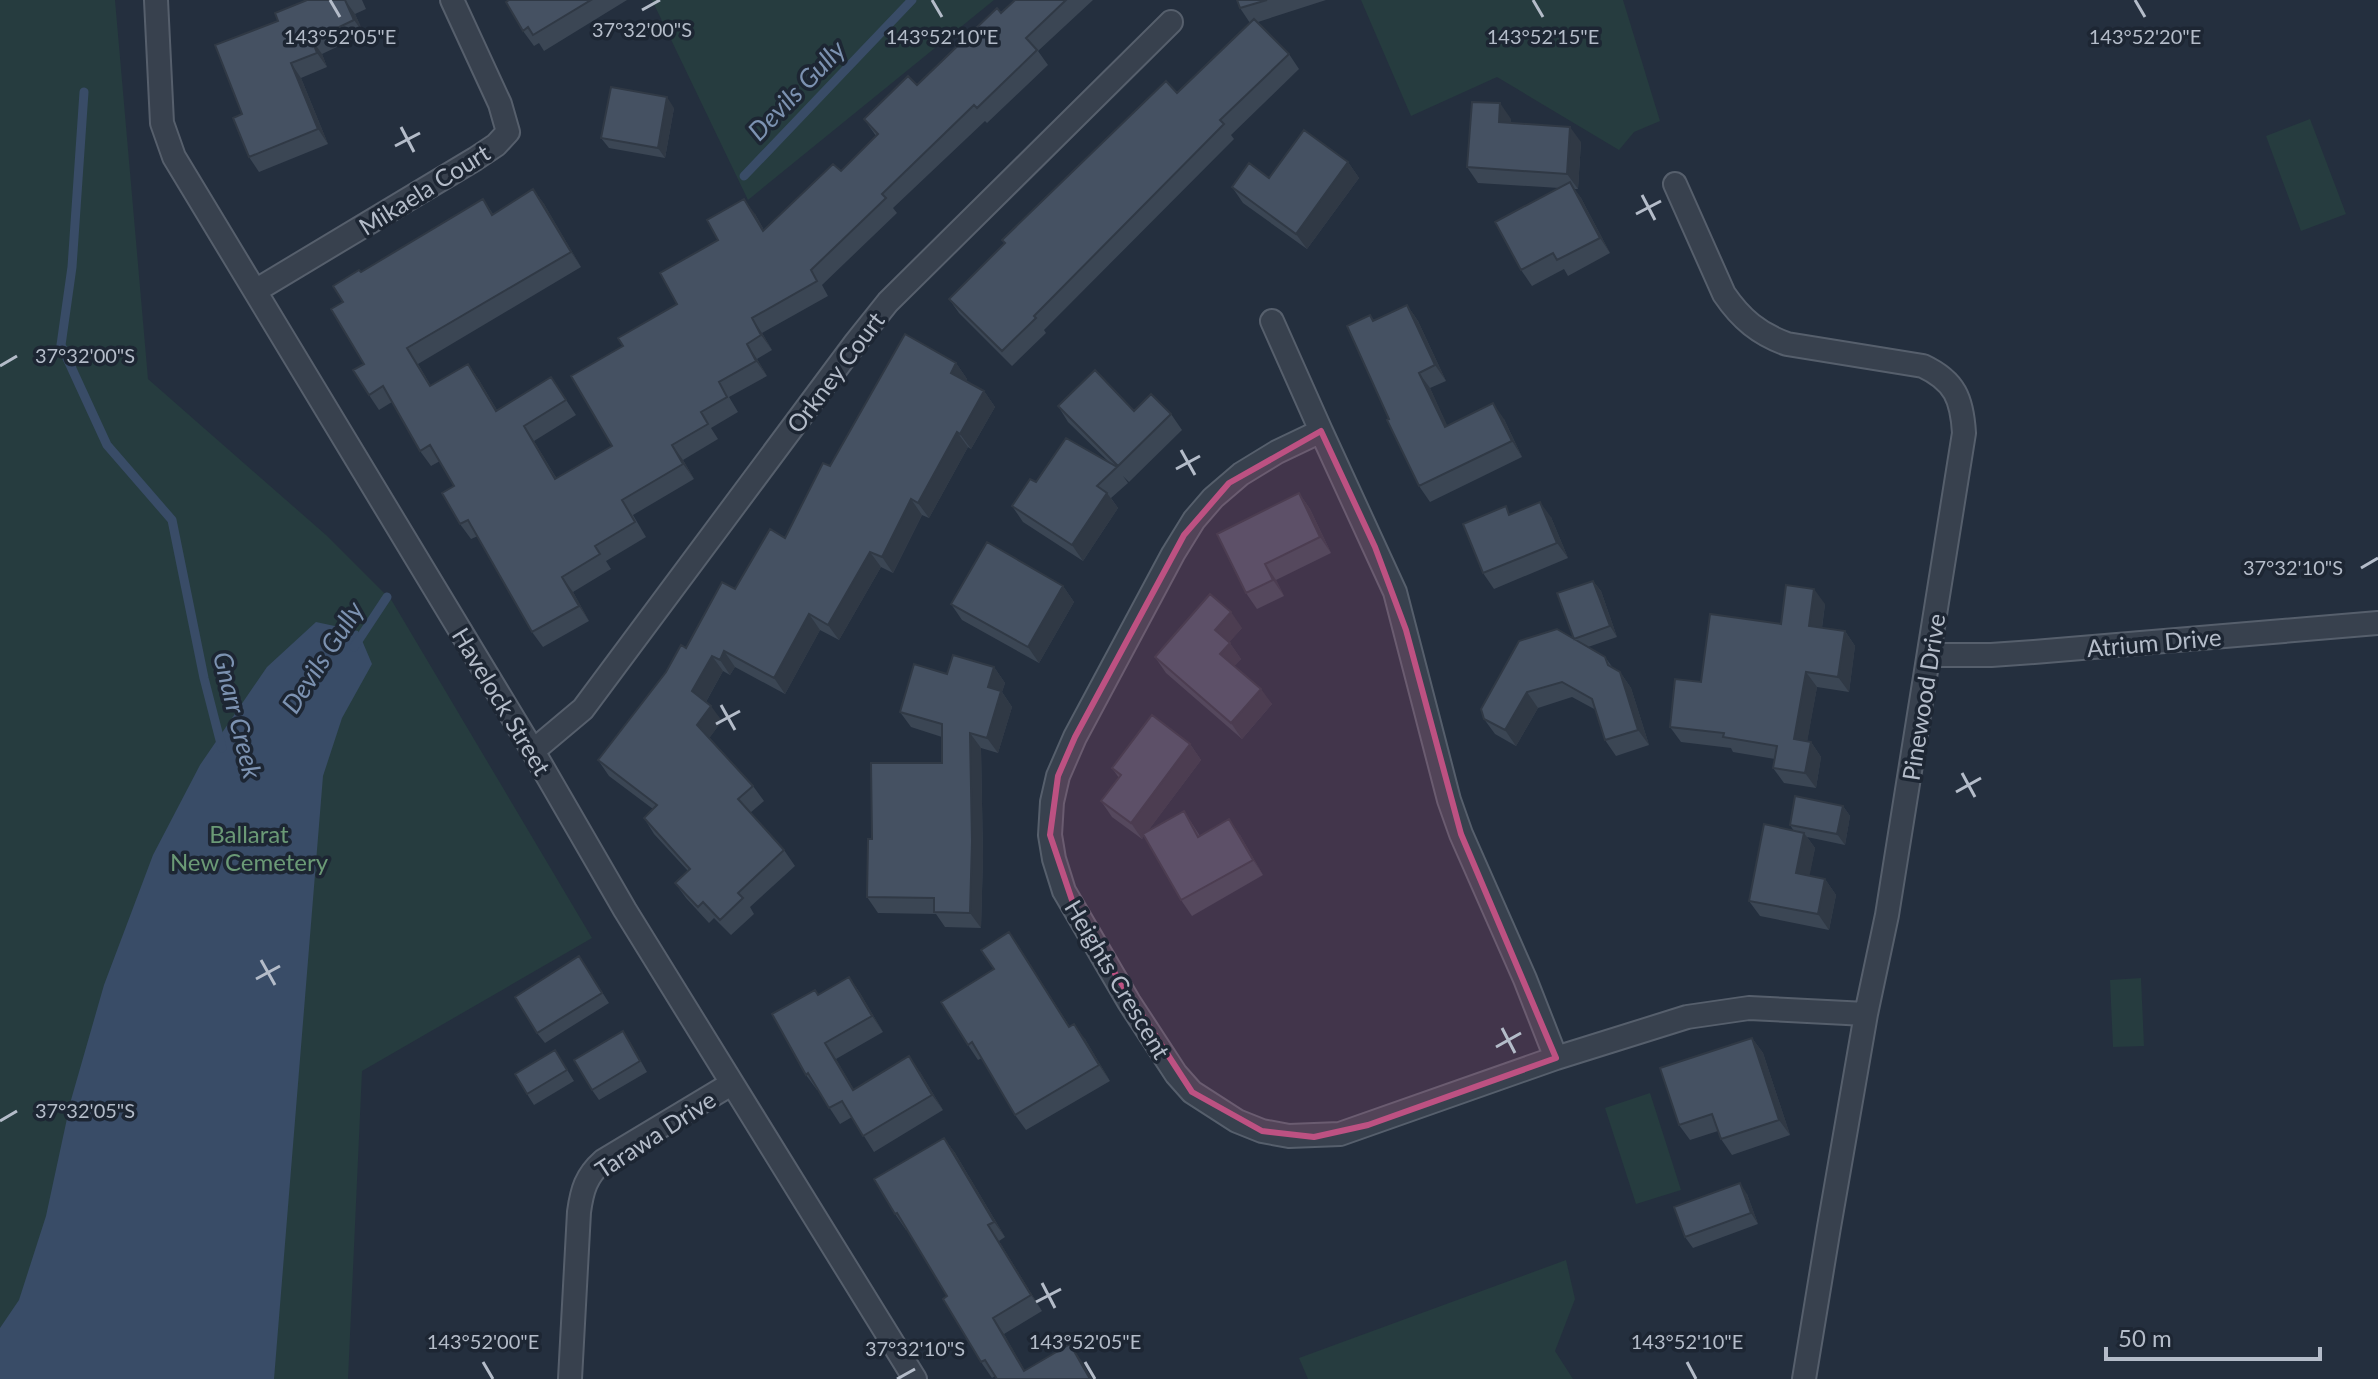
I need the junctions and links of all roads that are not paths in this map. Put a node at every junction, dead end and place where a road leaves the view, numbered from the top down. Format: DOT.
graph roads {
  1 [pos="156,0"];
  2 [pos="452,0"];
  3 [pos="1171,22"];
  4 [pos="1675,184"];
  5 [pos="255,291"];
  6 [pos="1272,321"];
  7 [pos="1321,431"];
  8 [pos="2378,623"];
  9 [pos="1930,655"];
  10 [pos="533,751"];
  11 [pos="1866,1014"];
  12 [pos="1556,1058"];
  13 [pos="731,1084"];
  14 [pos="570,1379"];
  15 [pos="915,1379"];
  16 [pos="1804,1379"];
  1 -- 5 [label="street, Havelock Street"];
  2 -- 5 [label="street, Mikaela Court"];
  3 -- 10 [label="street, Orkney Court"];
  4 -- 9 [label="street, Pinewood Drive"];
  5 -- 10 [label="street, Havelock Street"];
  6 -- 7 [label="street"];
  7 -- 12 [label="street"];
  7 -- 12 [label="street, Heights Crescent"];
  8 -- 9 [label="street, Atrium Drive"];
  9 -- 11 [label="street, Pinewood Drive"];
  10 -- 13 [label="street, Havelock Street"];
  11 -- 12 [label="street, Heights Crescent"];
  11 -- 16 [label="street, Pinewood Drive"];
  13 -- 14 [label="street, Tarawa Drive"];
  13 -- 15 [label="street, Havelock Street"];
}
